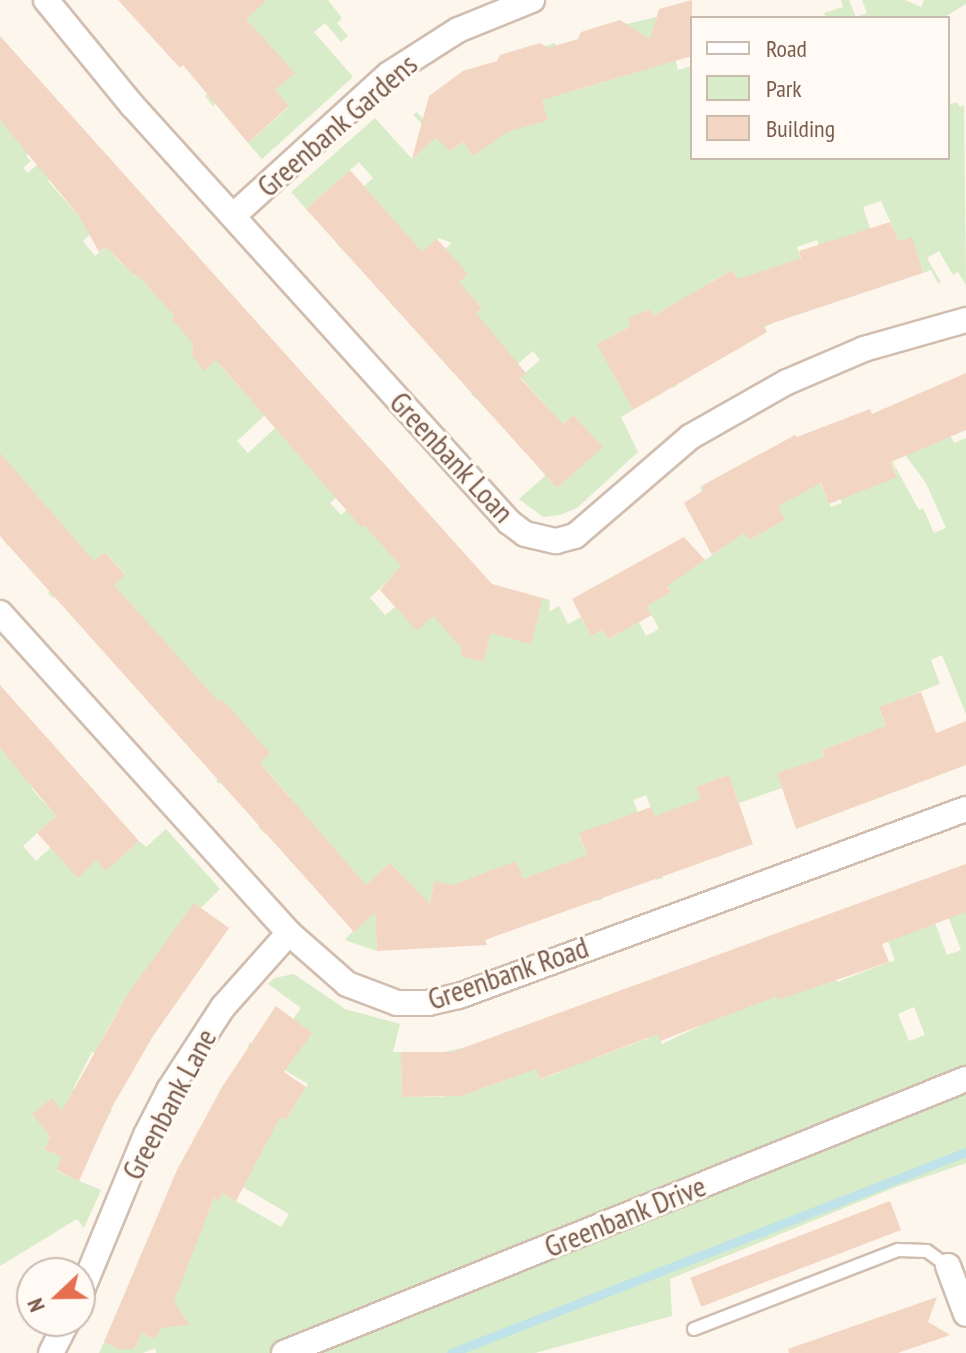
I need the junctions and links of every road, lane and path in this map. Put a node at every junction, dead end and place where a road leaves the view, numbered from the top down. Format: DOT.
graph roads {
  1 [pos="46,0"];
  2 [pos="532,0"];
  3 [pos="233,216"];
  4 [pos="966,320"];
  5 [pos="0,613"];
  6 [pos="966,809"];
  7 [pos="289,933"];
  8 [pos="966,1079"];
  9 [pos="96,1257"];
  10 [pos="948,1266"];
  11 [pos="964,1304"];
  12 [pos="694,1329"];
  13 [pos="284,1353"];
  1 -- 3 [label="street, Greenbank Loan"];
  2 -- 3 [label="street, Greenbank Gardens"];
  3 -- 4 [label="street, Greenbank Loan"];
  5 -- 7 [label="street, Greenbank Road"];
  6 -- 7 [label="street, Greenbank Road"];
  7 -- 9 [label="street, Greenbank Lane"];
  8 -- 13 [label="street, Greenbank Drive"];
  10 -- 11 [label="street"];
  10 -- 12 [label="lane"];
}
